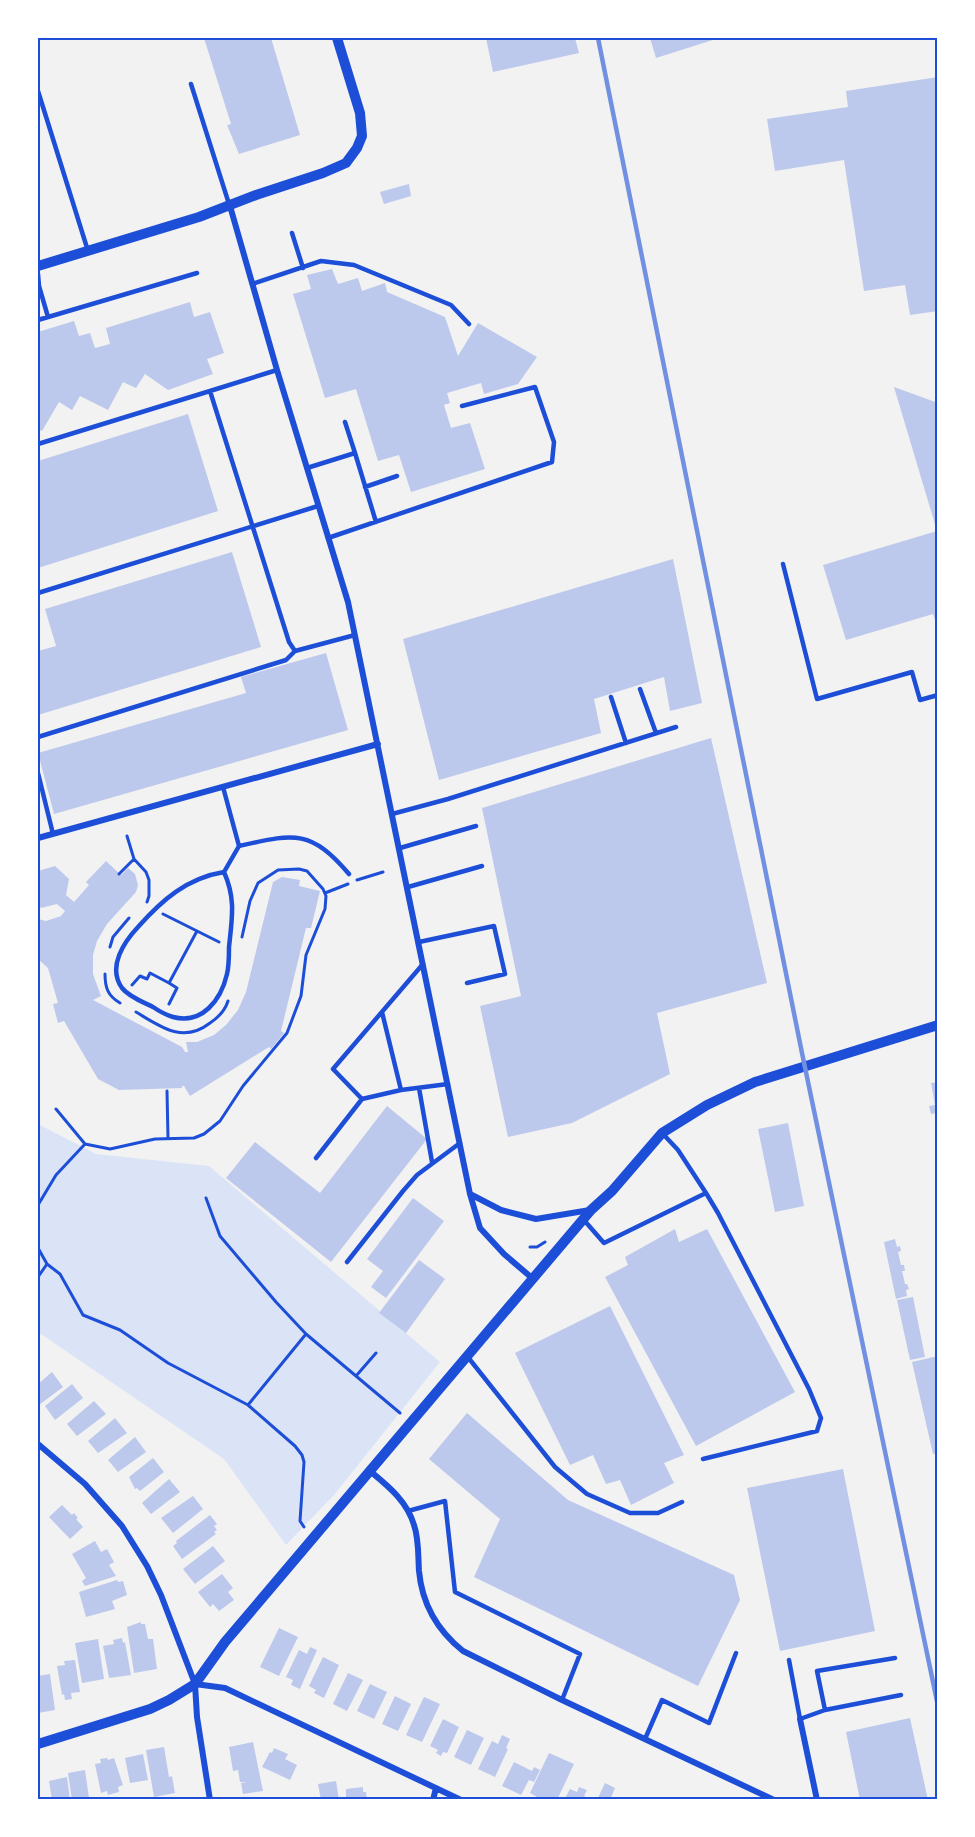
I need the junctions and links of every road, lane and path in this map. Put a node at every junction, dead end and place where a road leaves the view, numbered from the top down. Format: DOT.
graph roads {
  1 [pos="338,38"];
  2 [pos="191,84"];
  3 [pos="38,92"];
  4 [pos="230,206"];
  5 [pos="292,233"];
  6 [pos="88,251"];
  7 [pos="38,266"];
  8 [pos="303,268"];
  9 [pos="197,273"];
  10 [pos="38,274"];
  11 [pos="252,285"];
  12 [pos="48,317"];
  13 [pos="38,320"];
  14 [pos="469,324"];
  15 [pos="277,370"];
  16 [pos="210,391"];
  17 [pos="462,406"];
  18 [pos="345,422"];
  19 [pos="38,444"];
  20 [pos="355,453"];
  21 [pos="307,468"];
  22 [pos="397,476"];
  23 [pos="365,487"];
  24 [pos="318,506"];
  25 [pos="376,522"];
  26 [pos="252,526"];
  27 [pos="328,538"];
  28 [pos="783,564"];
  29 [pos="38,593"];
  30 [pos="355,635"];
  31 [pos="295,651"];
  32 [pos="640,689"];
  33 [pos="938,695"];
  34 [pos="611,697"];
  35 [pos="676,727"];
  36 [pos="656,733"];
  37 [pos="38,736"];
  38 [pos="626,743"];
  39 [pos="378,744"];
  40 [pos="38,773"];
  41 [pos="223,787"];
  42 [pos="392,814"];
  43 [pos="476,826"];
  44 [pos="53,834"];
  45 [pos="127,836"];
  46 [pos="38,838"];
  47 [pos="239,846"];
  48 [pos="130,848"];
  49 [pos="400,848"];
  50 [pos="134,859"];
  51 [pos="482,866"];
  52 [pos="224,872"];
  53 [pos="120,874"];
  54 [pos="349,874"];
  55 [pos="408,887"];
  56 [pos="154,909"];
  57 [pos="197,931"];
  58 [pos="419,942"];
  59 [pos="229,947"];
  60 [pos="423,964"];
  61 [pos="467,983"];
  62 [pos="127,992"];
  63 [pos="120,1003"];
  64 [pos="382,1012"];
  65 [pos="938,1025"];
  66 [pos="448,1084"];
  67 [pos="419,1088"];
  68 [pos="401,1089"];
  69 [pos="167,1091"];
  70 [pos="362,1099"];
  71 [pos="56,1109"];
  72 [pos="662,1133"];
  73 [pos="168,1138"];
  74 [pos="460,1143"];
  75 [pos="316,1158"];
  76 [pos="432,1162"];
  77 [pos="706,1193"];
  78 [pos="470,1194"];
  79 [pos="206,1198"];
  80 [pos="38,1205"];
  81 [pos="591,1210"];
  82 [pos="583,1219"];
  83 [pos="547,1241"];
  84 [pos="530,1247"];
  85 [pos="38,1248"];
  86 [pos="346,1262"];
  87 [pos="47,1264"];
  88 [pos="38,1277"];
  89 [pos="532,1278"];
  90 [pos="306,1334"];
  91 [pos="376,1353"];
  92 [pos="467,1356"];
  93 [pos="356,1376"];
  94 [pos="248,1405"];
  95 [pos="400,1413"];
  96 [pos="38,1444"];
  97 [pos="703,1459"];
  98 [pos="370,1471"];
  99 [pos="682,1502"];
  100 [pos="408,1511"];
  101 [pos="304,1527"];
  102 [pos="736,1653"];
  103 [pos="896,1658"];
  104 [pos="789,1660"];
  105 [pos="195,1684"];
  106 [pos="901,1695"];
  107 [pos="561,1700"];
  108 [pos="825,1710"];
  109 [pos="800,1719"];
  110 [pos="645,1739"];
  111 [pos="38,1744"];
  112 [pos="436,1788"];
  113 [pos="210,1800"];
  114 [pos="433,1800"];
  115 [pos="460,1800"];
  116 [pos="774,1800"];
  117 [pos="817,1800"];
  1 -- 4 [label="street"];
  2 -- 4 [label="lane"];
  3 -- 6 [label="lane"];
  4 -- 6 [label="street"];
  4 -- 11 [label="street"];
  5 -- 8 [label="lane"];
  6 -- 7 [label="street"];
  8 -- 11 [label="lane"];
  8 -- 14 [label="lane"];
  9 -- 12 [label="lane"];
  10 -- 12 [label="lane"];
  11 -- 15 [label="street"];
  12 -- 13 [label="lane"];
  15 -- 16 [label="lane"];
  15 -- 21 [label="street"];
  16 -- 19 [label="lane"];
  16 -- 26 [label="lane"];
  17 -- 25 [label="lane"];
  18 -- 20 [label="lane"];
  20 -- 21 [label="lane"];
  20 -- 23 [label="lane"];
  21 -- 24 [label="street"];
  22 -- 23 [label="lane"];
  23 -- 25 [label="lane"];
  24 -- 26 [label="lane"];
  24 -- 27 [label="street"];
  25 -- 27 [label="lane"];
  26 -- 29 [label="lane"];
  26 -- 31 [label="lane"];
  27 -- 30 [label="street"];
  28 -- 33 [label="lane"];
  30 -- 31 [label="lane"];
  30 -- 39 [label="street"];
  31 -- 37 [label="lane"];
  32 -- 36 [label="lane"];
  34 -- 38 [label="lane"];
  35 -- 36 [label="lane"];
  36 -- 38 [label="lane"];
  38 -- 42 [label="lane"];
  39 -- 41 [label="street"];
  39 -- 42 [label="street"];
  40 -- 44 [label="lane"];
  41 -- 44 [label="street"];
  41 -- 47 [label="lane"];
  42 -- 49 [label="street"];
  43 -- 49 [label="lane"];
  44 -- 46 [label="street"];
  45 -- 48 [label="path"];
  47 -- 52 [label="lane"];
  47 -- 54 [label="lane"];
  49 -- 55 [label="street"];
  50 -- 53 [label="path"];
  51 -- 55 [label="lane"];
  52 -- 56 [label="lane"];
  52 -- 59 [label="lane"];
  55 -- 58 [label="street"];
  56 -- 57 [label="path"];
  56 -- 62 [label="lane"];
  57 -- 59 [label="path"];
  57 -- 62 [label="path"];
  58 -- 60 [label="street"];
  58 -- 61 [label="lane"];
  59 -- 62 [label="lane"];
  60 -- 64 [label="lane"];
  60 -- 66 [label="street"];
  62 -- 63 [label="path"];
  64 -- 68 [label="lane"];
  64 -- 70 [label="lane"];
  65 -- 72 [label="street"];
  66 -- 67 [label="lane"];
  66 -- 74 [label="street"];
  67 -- 68 [label="lane"];
  67 -- 76 [label="lane"];
  68 -- 70 [label="lane"];
  69 -- 73 [label="path"];
  70 -- 75 [label="lane"];
  71 -- 80 [label="path"];
  72 -- 77 [label="lane"];
  72 -- 81 [label="street"];
  74 -- 76 [label="lane"];
  74 -- 78 [label="street"];
  76 -- 86 [label="lane"];
  77 -- 82 [label="lane"];
  77 -- 97 [label="lane"];
  78 -- 81 [label="street"];
  78 -- 89 [label="street"];
  79 -- 90 [label="path"];
  81 -- 82 [label="street"];
  82 -- 89 [label="street"];
  83 -- 84 [label="path"];
  85 -- 87 [label="path"];
  87 -- 88 [label="path"];
  87 -- 94 [label="path"];
  89 -- 92 [label="street"];
  90 -- 93 [label="path"];
  90 -- 94 [label="path"];
  91 -- 93 [label="path"];
  92 -- 98 [label="street"];
  92 -- 99 [label="lane"];
  93 -- 95 [label="path"];
  94 -- 101 [label="path"];
  96 -- 105 [label="street"];
  98 -- 100 [label="street"];
  98 -- 105 [label="street"];
  100 -- 107 [label="street"];
  100 -- 107 [label="lane"];
  102 -- 110 [label="lane"];
  103 -- 108 [label="lane"];
  104 -- 109 [label="lane"];
  105 -- 111 [label="street"];
  105 -- 112 [label="street"];
  105 -- 113 [label="street"];
  106 -- 108 [label="lane"];
  107 -- 110 [label="street"];
  108 -- 109 [label="lane"];
  109 -- 117 [label="street"];
  110 -- 116 [label="street"];
  112 -- 114 [label="street"];
  112 -- 115 [label="street"];
}
